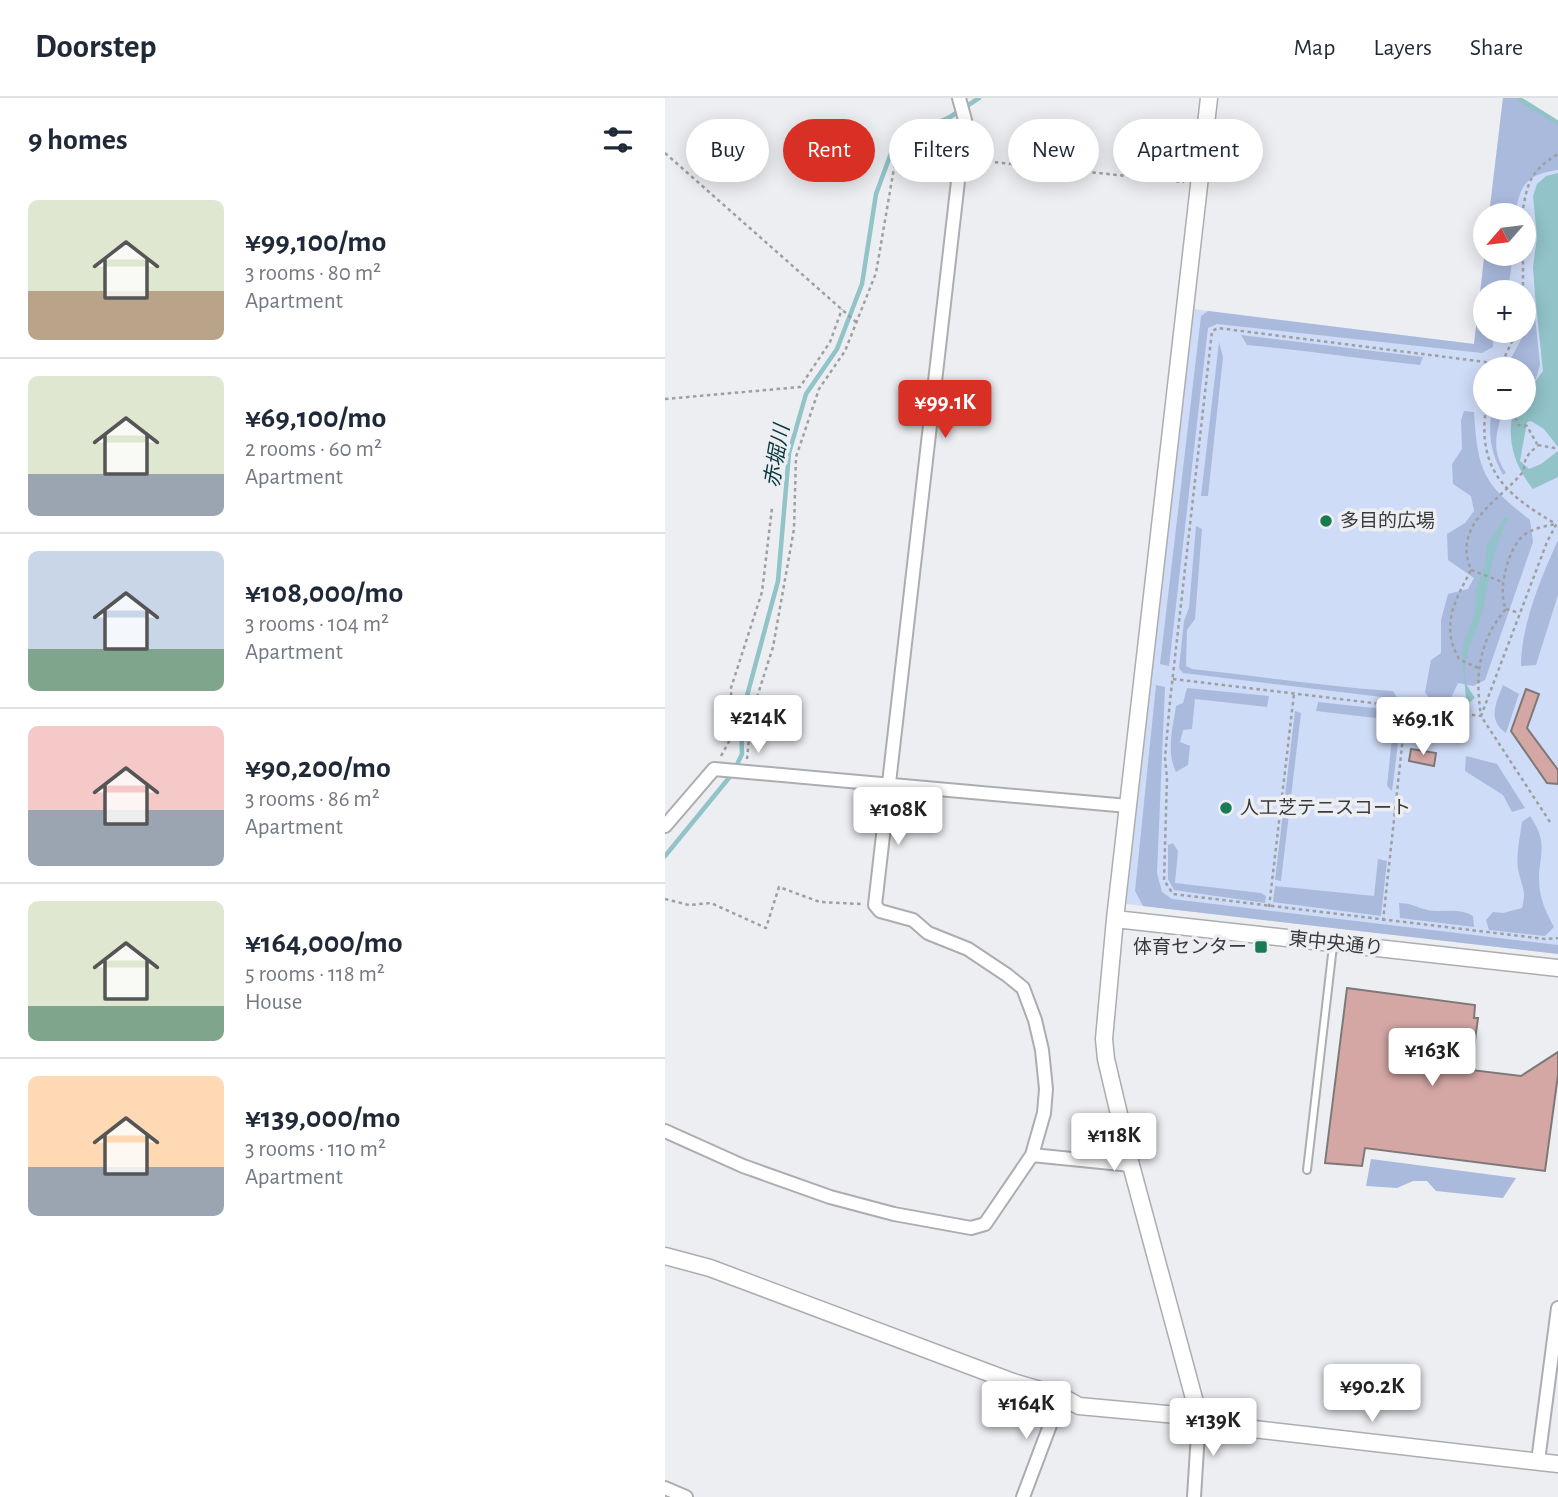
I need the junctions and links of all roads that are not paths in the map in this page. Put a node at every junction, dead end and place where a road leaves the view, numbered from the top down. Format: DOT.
graph roads {
  1 [pos="959,98"];
  2 [pos="1209,98"];
  3 [pos="889,785"];
  4 [pos="1128,806"];
  5 [pos="665,826"];
  6 [pos="1115,919"];
  7 [pos="1333,943"];
  8 [pos="1558,968"];
  9 [pos="665,1131"];
  10 [pos="1032,1156"];
  11 [pos="1131,1165"];
  12 [pos="1307,1170"];
  13 [pos="665,1256"];
  14 [pos="1558,1308"];
  15 [pos="1061,1396"];
  16 [pos="1199,1417"];
  17 [pos="1538,1461"];
  18 [pos="1558,1464"];
  19 [pos="665,1488"];
  20 [pos="686,1497"];
  21 [pos="1023,1497"];
  22 [pos="1194,1497"];
  1 -- 3 [label="street"];
  2 -- 4 [label="street"];
  3 -- 4 [label="street"];
  3 -- 5 [label="street"];
  3 -- 10 [label="street"];
  4 -- 6 [label="street"];
  6 -- 7 [label="street, 東中央通り"];
  6 -- 11 [label="street"];
  7 -- 8 [label="street, 東中央通り"];
  7 -- 12 [label="lane"];
  9 -- 10 [label="street"];
  10 -- 11 [label="street"];
  11 -- 16 [label="street"];
  13 -- 15 [label="street"];
  14 -- 17 [label="street"];
  15 -- 16 [label="street"];
  15 -- 21 [label="street"];
  16 -- 17 [label="street"];
  16 -- 22 [label="street"];
  17 -- 18 [label="street"];
  19 -- 20 [label="street"];
}
